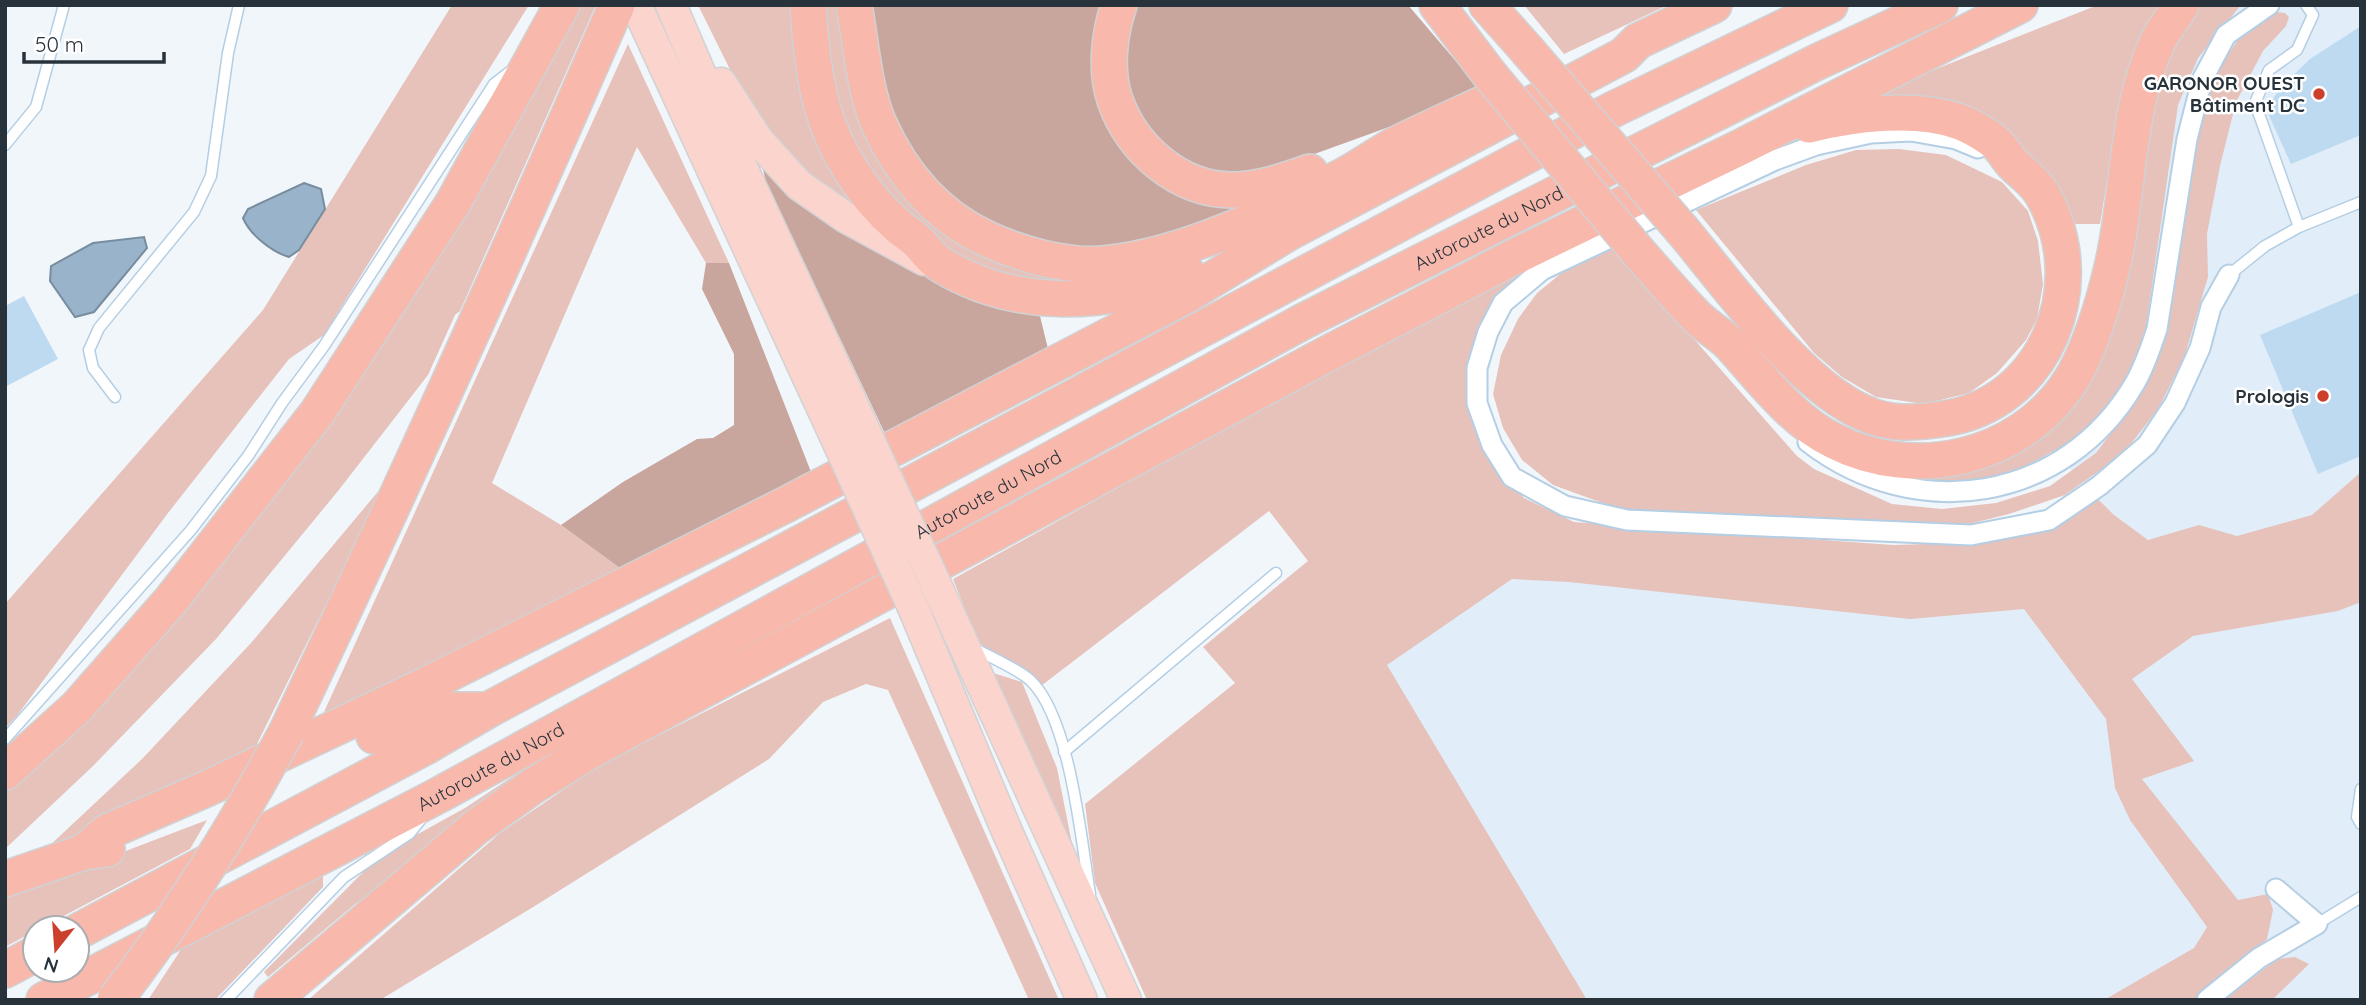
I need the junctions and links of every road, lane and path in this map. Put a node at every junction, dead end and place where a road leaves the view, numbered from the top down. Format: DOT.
graph roads {
  1 [pos="64,5"];
  2 [pos="239,5"];
  3 [pos="562,5"];
  4 [pos="617,5"];
  5 [pos="636,5"];
  6 [pos="671,5"];
  7 [pos="808,5"];
  8 [pos="854,5"];
  9 [pos="1119,5"];
  10 [pos="1424,5"];
  11 [pos="1437,5"];
  12 [pos="1488,5"];
  13 [pos="1512,5"];
  14 [pos="1714,5"];
  15 [pos="1830,5"];
  16 [pos="1940,5"];
  17 [pos="2020,5"];
  18 [pos="2181,5"];
  19 [pos="2269,5"];
  20 [pos="2306,5"];
  21 [pos="684,33"];
  22 [pos="1638,41"];
  23 [pos="541,46"];
  24 [pos="1527,50"];
  25 [pos="1487,70"];
  26 [pos="5,145"];
  27 [pos="1394,146"];
  28 [pos="1741,147"];
  29 [pos="2013,164"];
  30 [pos="2361,202"];
  31 [pos="2299,227"];
  32 [pos="1288,233"];
  33 [pos="939,264"];
  34 [pos="2229,275"];
  35 [pos="1699,319"];
  36 [pos="115,397"];
  37 [pos="852,438"];
  38 [pos="1276,573"];
  39 [pos="962,641"];
  40 [pos="488,710"];
  41 [pos="5,739"];
  42 [pos="1064,752"];
  43 [pos="5,772"];
  44 [pos="2361,789"];
  45 [pos="439,795"];
  46 [pos="2361,824"];
  47 [pos="84,852"];
  48 [pos="5,879"];
  49 [pos="2276,889"];
  50 [pos="2361,897"];
  51 [pos="2317,924"];
  52 [pos="91,925"];
  53 [pos="1096,936"];
  54 [pos="21,961"];
  55 [pos="5,970"];
  56 [pos="44,1000"];
  57 [pos="115,1000"];
  58 [pos="226,1000"];
  59 [pos="272,1000"];
  60 [pos="1082,1000"];
  61 [pos="1126,1000"];
  62 [pos="2207,1000"];
  1 -- 26 [label="lane"];
  2 -- 36 [label="lane"];
  3 -- 23 [label="highway"];
  4 -- 57 [label="highway, bridge"];
  5 -- 37 [label="main road"];
  6 -- 21 [label="main road"];
  7 -- 33 [label="highway"];
  8 -- 27 [label="highway"];
  9 -- 27 [label="highway"];
  10 -- 25 [label="highway"];
  11 -- 25 [label="highway"];
  12 -- 24 [label="highway"];
  13 -- 24 [label="highway"];
  14 -- 22 [label="highway"];
  15 -- 40 [label="highway"];
  16 -- 45 [label="highway, Autoroute du Nord"];
  17 -- 28 [label="highway"];
  18 -- 35 [label="highway"];
  19 -- 35 [label="street"];
  20 -- 31 [label="lane"];
  21 -- 33 [label="main road"];
  21 -- 37 [label="main road"];
  22 -- 27 [label="highway"];
  22 -- 32 [label="highway"];
  23 -- 41 [label="lane"];
  23 -- 43 [label="highway"];
  24 -- 29 [label="highway, bridge"];
  25 -- 35 [label="highway, bridge"];
  28 -- 29 [label="highway"];
  28 -- 59 [label="highway"];
  29 -- 34 [label="street"];
  30 -- 31 [label="lane"];
  31 -- 34 [label="lane"];
  32 -- 33 [label="highway"];
  32 -- 47 [label="highway"];
  37 -- 39 [label="main road, bridge"];
  37 -- 60 [label="main road, bridge"];
  38 -- 42 [label="lane"];
  39 -- 42 [label="lane"];
  39 -- 53 [label="main road"];
  40 -- 47 [label="highway"];
  40 -- 52 [label="highway"];
  42 -- 53 [label="lane"];
  44 -- 46 [label="lane"];
  45 -- 56 [label="highway, Autoroute du Nord"];
  45 -- 58 [label="lane"];
  47 -- 48 [label="highway"];
  49 -- 51 [label="street"];
  50 -- 51 [label="lane"];
  51 -- 62 [label="street"];
  53 -- 61 [label="main road"];
  54 -- 55 [label="highway"];
}
